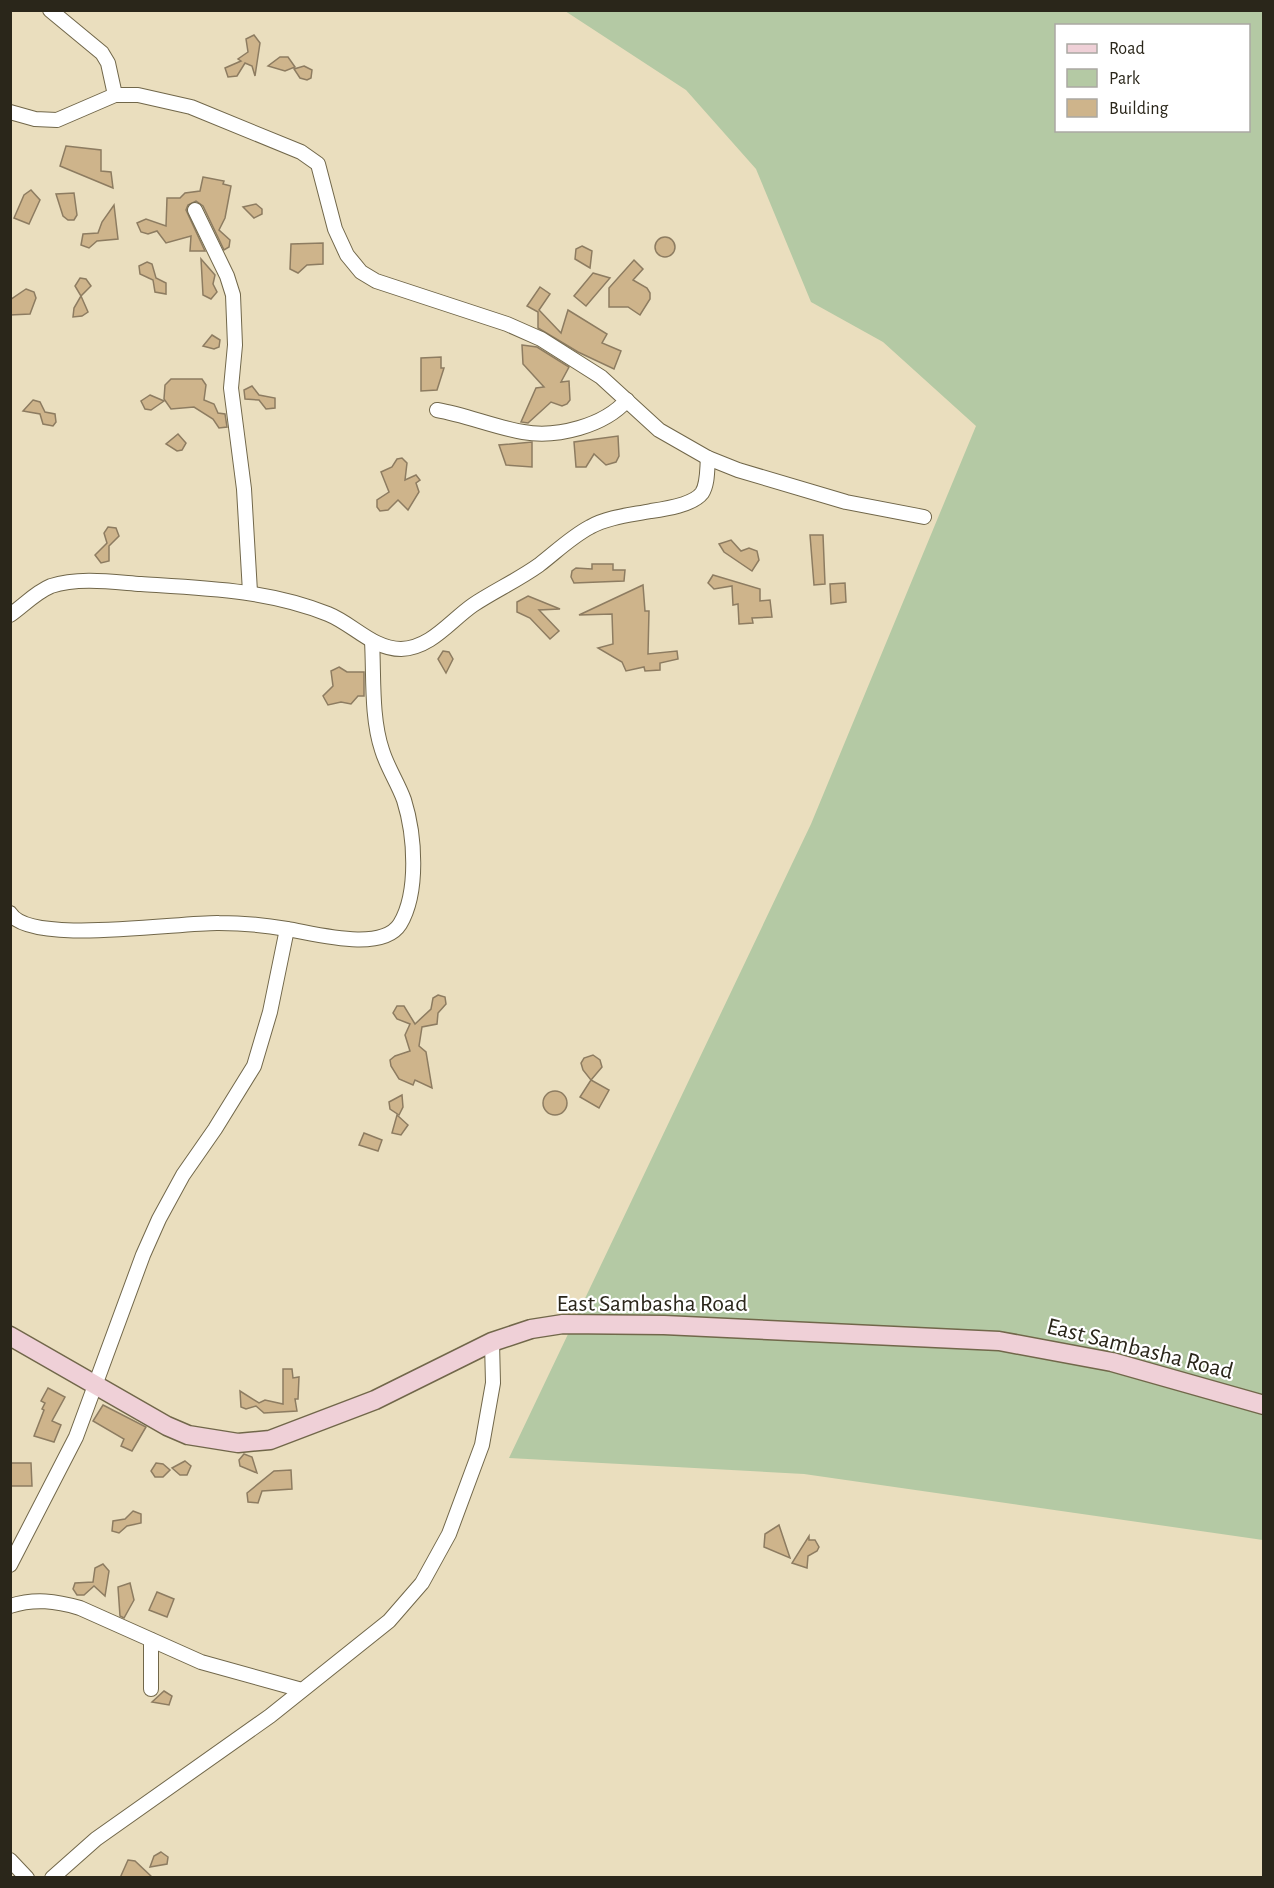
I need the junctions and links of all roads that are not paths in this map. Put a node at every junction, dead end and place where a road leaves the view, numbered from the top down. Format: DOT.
graph roads {
  1 [pos="50,10"];
  2 [pos="115,95"];
  3 [pos="10,112"];
  4 [pos="195,210"];
  5 [pos="627,400"];
  6 [pos="437,410"];
  7 [pos="708,458"];
  8 [pos="924,517"];
  9 [pos="250,592"];
  10 [pos="10,615"];
  11 [pos="372,641"];
  12 [pos="10,913"];
  13 [pos="287,929"];
  14 [pos="10,1336"];
  15 [pos="492,1342"];
  16 [pos="96,1385"];
  17 [pos="1263,1405"];
  18 [pos="10,1565"];
  19 [pos="10,1606"];
  20 [pos="151,1640"];
  21 [pos="151,1689"];
  22 [pos="302,1690"];
  23 [pos="10,1860"];
  24 [pos="27,1878"];
  25 [pos="52,1878"];
  1 -- 2 [label="street"];
  2 -- 3 [label="street"];
  2 -- 5 [label="street"];
  4 -- 9 [label="street"];
  5 -- 6 [label="street"];
  5 -- 7 [label="street"];
  7 -- 8 [label="street"];
  7 -- 11 [label="street"];
  9 -- 10 [label="street"];
  9 -- 11 [label="street"];
  11 -- 13 [label="street"];
  12 -- 13 [label="street"];
  13 -- 16 [label="street"];
  14 -- 16 [label="street, East Sambasha Road"];
  15 -- 16 [label="street, East Sambasha Road"];
  15 -- 17 [label="street, East Sambasha Road"];
  15 -- 22 [label="street"];
  16 -- 18 [label="street"];
  19 -- 20 [label="street"];
  20 -- 21 [label="street"];
  20 -- 22 [label="street"];
  22 -- 25 [label="street"];
  23 -- 24 [label="street"];
}
